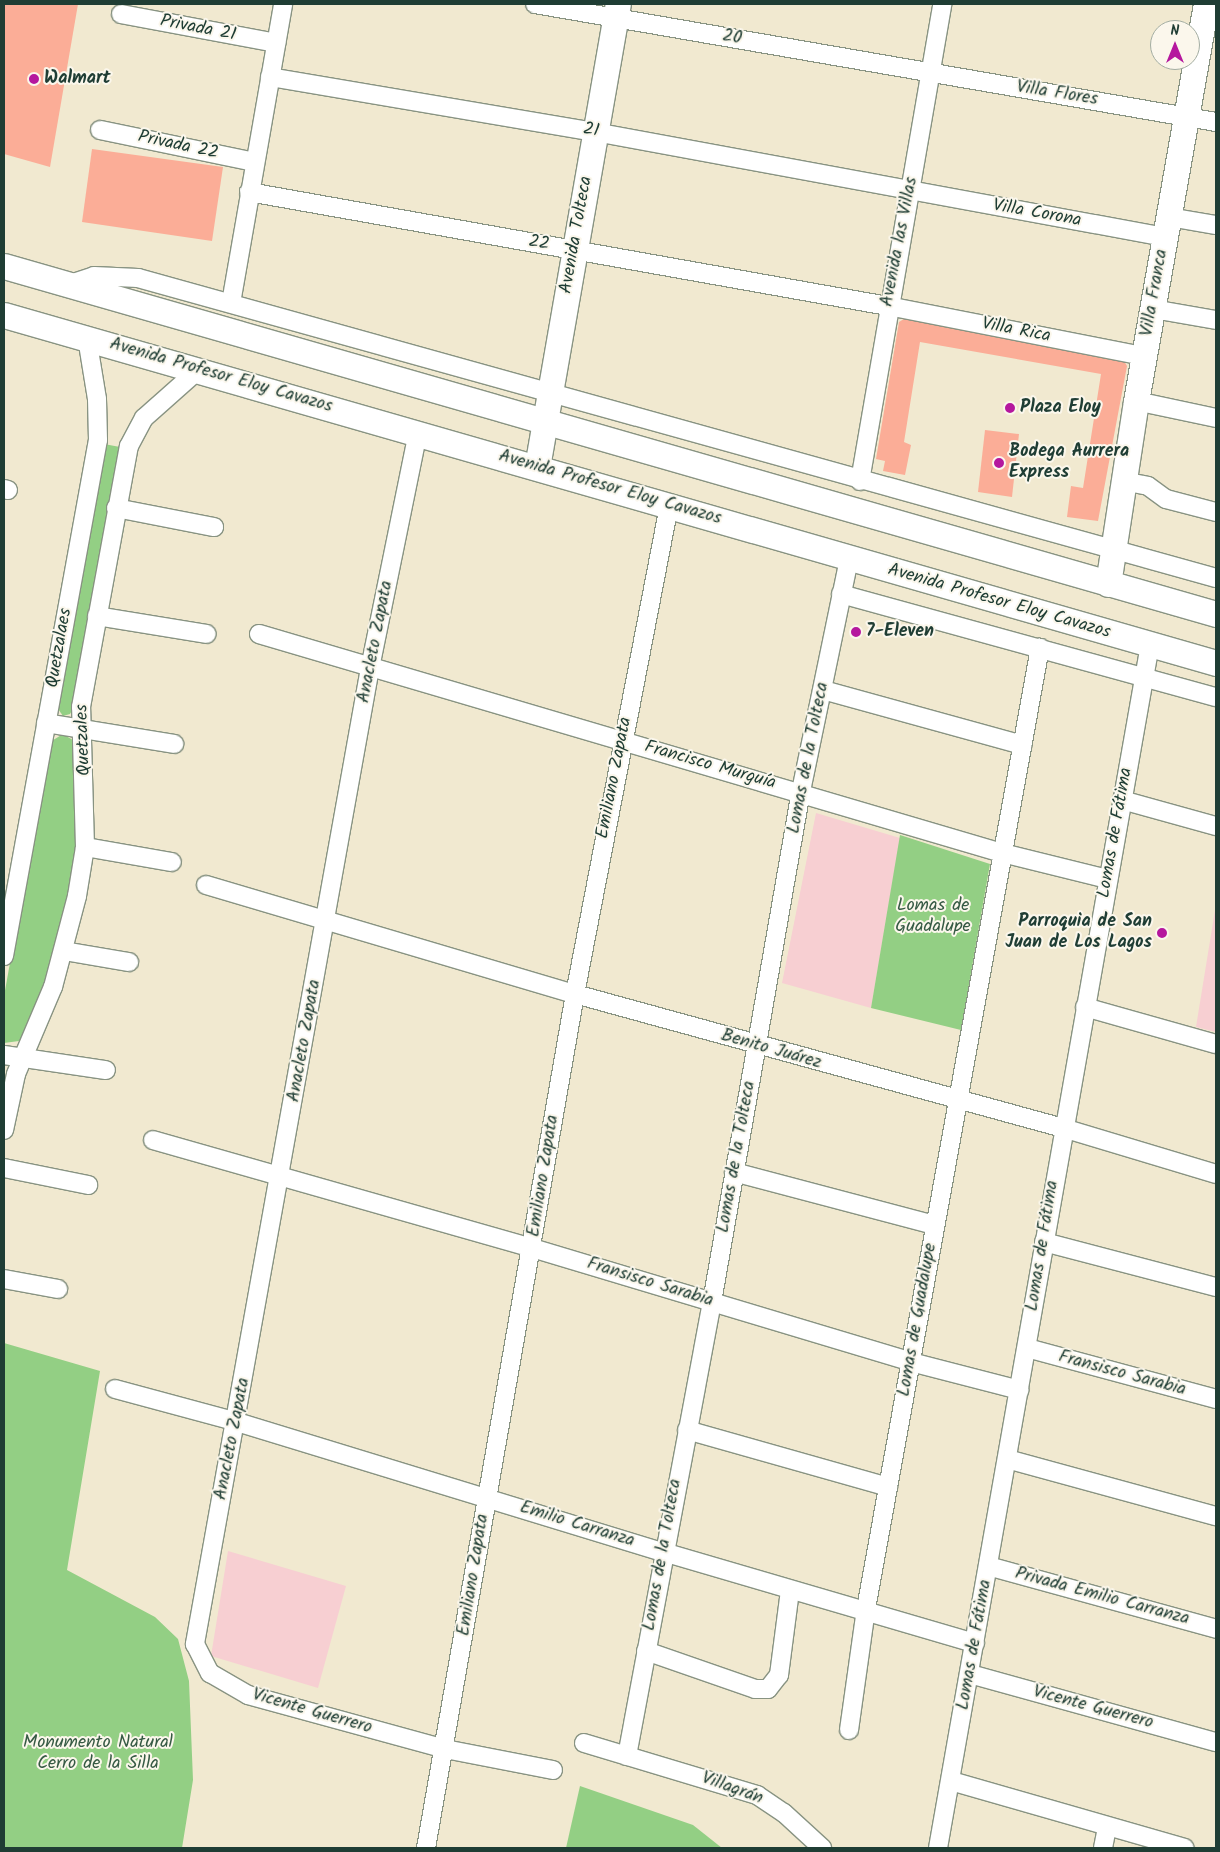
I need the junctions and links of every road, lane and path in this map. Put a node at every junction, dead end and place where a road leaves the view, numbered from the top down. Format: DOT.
graph roads {
  1 [pos="283,4"];
  2 [pos="535,4"];
  3 [pos="942,4"];
  4 [pos="617,11"];
  5 [pos="121,14"];
  6 [pos="1209,15"];
  7 [pos="276,44"];
  8 [pos="929,73"];
  9 [pos="270,77"];
  10 [pos="1185,117"];
  11 [pos="1216,122"];
  12 [pos="100,130"];
  13 [pos="595,132"];
  14 [pos="255,162"];
  15 [pos="249,192"];
  16 [pos="910,192"];
  17 [pos="1216,225"];
  18 [pos="1167,227"];
  19 [pos="574,250"];
  20 [pos="4,266"];
  21 [pos="68,285"];
  22 [pos="231,302"];
  23 [pos="888,306"];
  24 [pos="1153,309"];
  25 [pos="4,315"];
  26 [pos="1216,320"];
  27 [pos="87,338"];
  28 [pos="1144,356"];
  29 [pos="198,370"];
  30 [pos="550,394"];
  31 [pos="1136,401"];
  32 [pos="1216,418"];
  33 [pos="544,421"];
  34 [pos="418,432"];
  35 [pos="537,467"];
  36 [pos="860,481"];
  37 [pos="1122,481"];
  38 [pos="669,506"];
  39 [pos="116,508"];
  40 [pos="1216,512"];
  41 [pos="214,528"];
  42 [pos="1112,550"];
  43 [pos="849,559"];
  44 [pos="1216,578"];
  45 [pos="1108,584"];
  46 [pos="841,594"];
  47 [pos="1216,614"];
  48 [pos="98,616"];
  49 [pos="207,634"];
  50 [pos="258,634"];
  51 [pos="1150,645"];
  52 [pos="1040,648"];
  53 [pos="1216,663"];
  54 [pos="370,668"];
  55 [pos="1143,678"];
  56 [pos="822,690"];
  57 [pos="1216,697"];
  58 [pos="46,723"];
  59 [pos="83,731"];
  60 [pos="622,741"];
  61 [pos="174,744"];
  62 [pos="1024,745"];
  63 [pos="801,791"];
  64 [pos="1122,800"];
  65 [pos="1216,826"];
  66 [pos="85,847"];
  67 [pos="1002,853"];
  68 [pos="172,862"];
  69 [pos="1108,879"];
  70 [pos="206,885"];
  71 [pos="327,919"];
  72 [pos="64,951"];
  73 [pos="4,956"];
  74 [pos="129,962"];
  75 [pos="574,994"];
  76 [pos="1085,1007"];
  77 [pos="1216,1044"];
  78 [pos="757,1046"];
  79 [pos="4,1055"];
  80 [pos="23,1058"];
  81 [pos="106,1070"];
  82 [pos="956,1101"];
  83 [pos="1063,1128"];
  84 [pos="4,1130"];
  85 [pos="153,1140"];
  86 [pos="4,1168"];
  87 [pos="734,1172"];
  88 [pos="1216,1174"];
  89 [pos="281,1175"];
  90 [pos="88,1185"];
  91 [pos="934,1225"];
  92 [pos="1044,1242"];
  93 [pos="532,1248"];
  94 [pos="4,1279"];
  95 [pos="1216,1287"];
  96 [pos="58,1289"];
  97 [pos="712,1302"];
  98 [pos="1027,1348"];
  99 [pos="911,1362"];
  100 [pos="115,1389"];
  101 [pos="1019,1390"];
  102 [pos="1216,1399"];
  103 [pos="237,1422"];
  104 [pos="687,1430"];
  105 [pos="1007,1459"];
  106 [pos="888,1487"];
  107 [pos="487,1497"];
  108 [pos="1216,1516"];
  109 [pos="663,1552"];
  110 [pos="988,1566"];
  111 [pos="790,1590"];
  112 [pos="866,1609"];
  113 [pos="1216,1629"];
  114 [pos="975,1643"];
  115 [pos="196,1650"];
  116 [pos="646,1651"];
  117 [pos="970,1674"];
  118 [pos="849,1730"];
  119 [pos="1216,1742"];
  120 [pos="584,1743"];
  121 [pos="445,1749"];
  122 [pos="627,1756"];
  123 [pos="552,1770"];
  124 [pos="951,1781"];
  125 [pos="1107,1828"];
  126 [pos="426,1848"];
  127 [pos="822,1848"];
  128 [pos="938,1848"];
  129 [pos="1102,1848"];
  130 [pos="1185,1848"];
  1 -- 7 [label="street"];
  2 -- 4 [label="street, 20"];
  3 -- 8 [label="street, Avenida las Villas"];
  4 -- 8 [label="street, 20"];
  4 -- 13 [label="main road, Avenida Tolteca"];
  5 -- 7 [label="street, Privada 21"];
  6 -- 10 [label="main road, Villa Franca"];
  7 -- 9 [label="street"];
  8 -- 10 [label="street, Villa Flores"];
  8 -- 16 [label="street, Avenida las Villas"];
  9 -- 13 [label="street, 21"];
  9 -- 14 [label="street"];
  10 -- 11 [label="street, Villa Flores"];
  10 -- 18 [label="main road, Villa Franca"];
  12 -- 14 [label="street, Privada 22"];
  13 -- 16 [label="street, 21"];
  13 -- 19 [label="main road, Avenida Tolteca"];
  14 -- 15 [label="street"];
  15 -- 19 [label="street, 22"];
  15 -- 22 [label="street"];
  16 -- 18 [label="street, Villa Corona"];
  16 -- 23 [label="street, Avenida las Villas"];
  17 -- 18 [label="street, Villa Corona"];
  18 -- 24 [label="main road, Villa Franca"];
  19 -- 23 [label="street, 22"];
  19 -- 30 [label="main road, Avenida Tolteca"];
  20 -- 21 [label="main road"];
  21 -- 22 [label="street"];
  21 -- 33 [label="main road"];
  22 -- 30 [label="street"];
  23 -- 28 [label="street, Villa Rica"];
  23 -- 36 [label="street, Avenida las Villas"];
  24 -- 26 [label="street"];
  24 -- 28 [label="main road, Villa Franca"];
  25 -- 27 [label="main road, Avenida Profesor Eloy Cavazos"];
  27 -- 29 [label="main road, Avenida Profesor Eloy Cavazos"];
  27 -- 58 [label="street, Quetzalaes"];
  28 -- 31 [label="main road, Villa Franca"];
  29 -- 34 [label="main road, Avenida Profesor Eloy Cavazos"];
  29 -- 39 [label="street, Quetzales"];
  30 -- 33 [label="main road, Avenida Tolteca"];
  30 -- 36 [label="street"];
  31 -- 32 [label="street"];
  31 -- 37 [label="main road, Villa Franca"];
  33 -- 35 [label="main road, Avenida Tolteca"];
  33 -- 45 [label="main road"];
  34 -- 35 [label="main road, Avenida Profesor Eloy Cavazos"];
  34 -- 54 [label="street, Anacleto Zapata"];
  35 -- 38 [label="main road, Avenida Profesor Eloy Cavazos"];
  36 -- 42 [label="street"];
  37 -- 40 [label="street"];
  37 -- 42 [label="main road, Villa Franca"];
  38 -- 43 [label="main road, Avenida Profesor Eloy Cavazos"];
  38 -- 60 [label="street, Emiliano Zapata"];
  39 -- 41 [label="street"];
  39 -- 48 [label="street, Quetzales"];
  42 -- 44 [label="street"];
  42 -- 45 [label="main road, Villa Franca"];
  43 -- 46 [label="street, Lomas de la Tolteca"];
  43 -- 51 [label="main road, Avenida Profesor Eloy Cavazos"];
  45 -- 47 [label="main road"];
  46 -- 52 [label="street"];
  46 -- 56 [label="street, Lomas de la Tolteca"];
  48 -- 49 [label="street"];
  48 -- 59 [label="street, Quetzales"];
  50 -- 54 [label="street, Francisco Murguía"];
  51 -- 53 [label="main road, Avenida Profesor Eloy Cavazos"];
  51 -- 55 [label="street, Lomas de Fátima"];
  52 -- 55 [label="street"];
  52 -- 62 [label="street, Lomas de Guadalupe"];
  54 -- 60 [label="street, Francisco Murguía"];
  54 -- 71 [label="street, Anacleto Zapata"];
  55 -- 57 [label="street"];
  55 -- 64 [label="street, Lomas de Fátima"];
  56 -- 62 [label="street"];
  56 -- 63 [label="street, Lomas de la Tolteca"];
  58 -- 59 [label="street"];
  58 -- 73 [label="street, Quetzalaes"];
  59 -- 61 [label="street"];
  59 -- 66 [label="street, Quetzales"];
  60 -- 63 [label="street, Francisco Murguía"];
  60 -- 75 [label="street, Emiliano Zapata"];
  62 -- 67 [label="street, Lomas de Guadalupe"];
  63 -- 67 [label="street, Francisco Murguía"];
  63 -- 78 [label="street, Lomas de la Tolteca"];
  64 -- 65 [label="street"];
  64 -- 69 [label="street, Lomas de Fátima"];
  66 -- 68 [label="street"];
  66 -- 72 [label="street, Quetzales"];
  67 -- 69 [label="street, Francisco Murguía"];
  67 -- 82 [label="street, Lomas de Guadalupe"];
  69 -- 76 [label="street, Lomas de Fátima"];
  70 -- 71 [label="street, Benito Juárez"];
  71 -- 75 [label="street, Benito Juárez"];
  71 -- 89 [label="street, Anacleto Zapata"];
  72 -- 74 [label="street"];
  72 -- 80 [label="street, Quetzales"];
  75 -- 78 [label="street, Benito Juárez"];
  75 -- 93 [label="street, Emiliano Zapata"];
  76 -- 77 [label="street"];
  76 -- 83 [label="street, Lomas de Fátima"];
  78 -- 82 [label="street, Benito Juárez"];
  78 -- 87 [label="street, Lomas de la Tolteca"];
  79 -- 80 [label="street"];
  80 -- 81 [label="street"];
  80 -- 84 [label="street, Quetzales"];
  82 -- 83 [label="street, Benito Juárez"];
  82 -- 91 [label="street, Lomas de Guadalupe"];
  83 -- 88 [label="street, Benito Juárez"];
  83 -- 92 [label="street, Lomas de Fátima"];
  85 -- 89 [label="street, Fransisco Sarabia"];
  86 -- 90 [label="street"];
  87 -- 91 [label="street"];
  87 -- 97 [label="street, Lomas de la Tolteca"];
  89 -- 93 [label="street, Fransisco Sarabia"];
  89 -- 103 [label="street, Anacleto Zapata"];
  91 -- 99 [label="street, Lomas de Guadalupe"];
  92 -- 95 [label="street"];
  92 -- 98 [label="street, Lomas de Fátima"];
  93 -- 97 [label="street, Fransisco Sarabia"];
  93 -- 107 [label="street, Emiliano Zapata"];
  94 -- 96 [label="street"];
  97 -- 99 [label="street, Fransisco Sarabia"];
  97 -- 104 [label="street, Lomas de la Tolteca"];
  98 -- 101 [label="street, Lomas de Fátima"];
  98 -- 102 [label="street, Fransisco Sarabia"];
  99 -- 101 [label="street, Fransisco Sarabia"];
  99 -- 106 [label="street, Lomas de Guadalupe"];
  100 -- 103 [label="street"];
  101 -- 105 [label="street, Lomas de Fátima"];
  103 -- 107 [label="street, Emilio Carranza"];
  103 -- 115 [label="street, Anacleto Zapata"];
  104 -- 106 [label="street"];
  104 -- 109 [label="street, Lomas de la Tolteca"];
  105 -- 108 [label="street"];
  105 -- 110 [label="street, Lomas de Fátima"];
  106 -- 112 [label="street, Lomas de Guadalupe"];
  107 -- 109 [label="street, Emilio Carranza"];
  107 -- 121 [label="street, Emiliano Zapata"];
  109 -- 111 [label="street, Emilio Carranza"];
  109 -- 116 [label="street, Lomas de la Tolteca"];
  110 -- 113 [label="street, Privada Emilio Carranza"];
  110 -- 114 [label="street, Lomas de Fátima"];
  111 -- 112 [label="street, Emilio Carranza"];
  111 -- 116 [label="street"];
  112 -- 114 [label="street, Emilio Carranza"];
  112 -- 118 [label="street, Lomas de Guadalupe"];
  114 -- 117 [label="street, Lomas de Fátima"];
  115 -- 121 [label="street, Vicente Guerrero"];
  116 -- 122 [label="street, Lomas de la Tolteca"];
  117 -- 119 [label="street, Vicente Guerrero"];
  117 -- 124 [label="street, Lomas de Fátima"];
  120 -- 122 [label="street, Villagrán"];
  121 -- 123 [label="street, Vicente Guerrero"];
  121 -- 126 [label="street, Emiliano Zapata"];
  122 -- 127 [label="street, Villagrán"];
  124 -- 125 [label="street"];
  124 -- 128 [label="street, Lomas de Fátima"];
  125 -- 129 [label="street"];
  125 -- 130 [label="street"];
}
